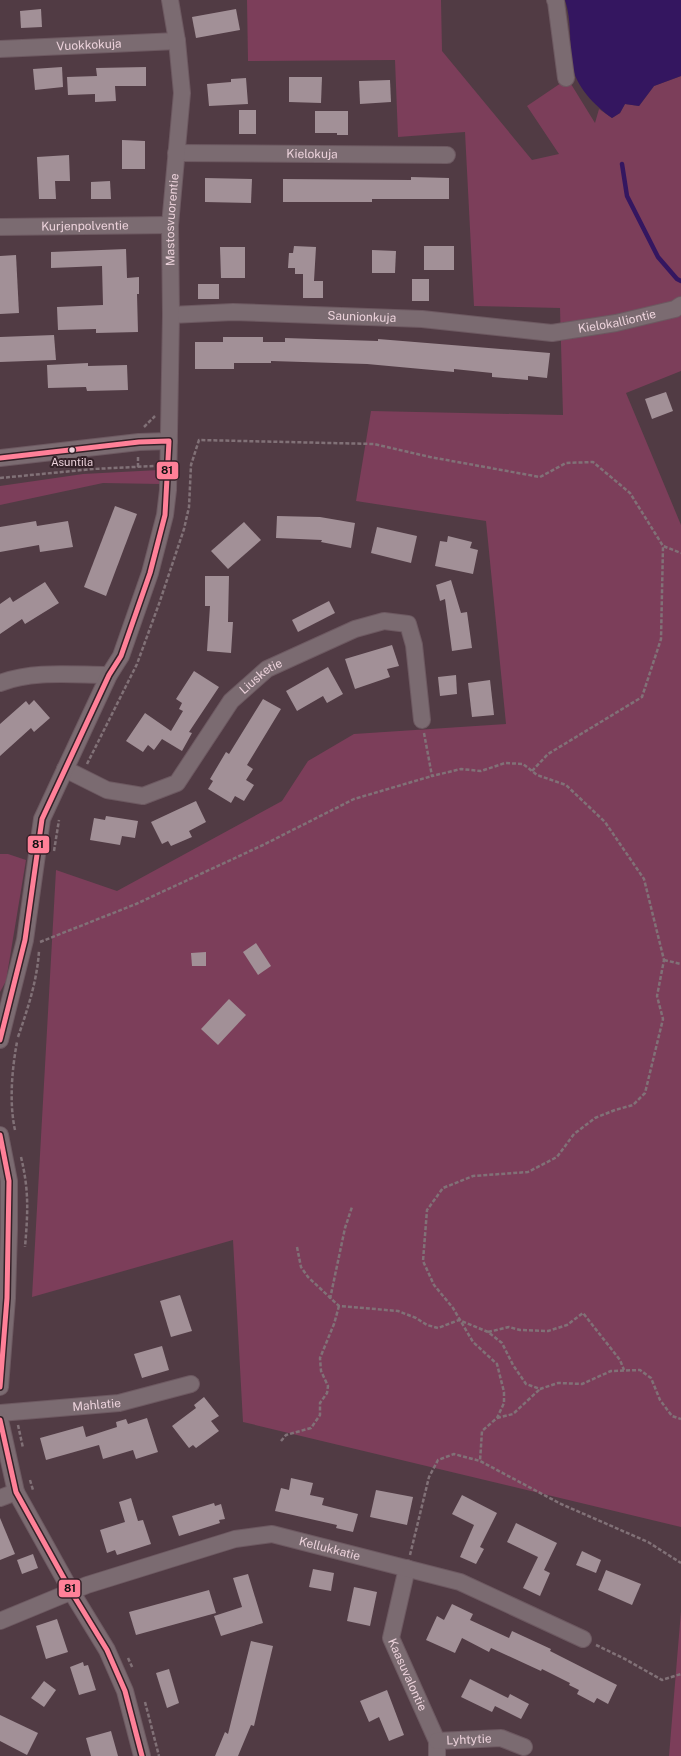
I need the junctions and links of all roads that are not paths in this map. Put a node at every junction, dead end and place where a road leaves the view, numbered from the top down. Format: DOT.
graph roads {
  1 [pos="170,0"];
  2 [pos="555,0"];
  3 [pos="177,40"];
  4 [pos="0,49"];
  5 [pos="566,78"];
  6 [pos="176,153"];
  7 [pos="447,155"];
  8 [pos="170,225"];
  9 [pos="0,227"];
  10 [pos="681,305"];
  11 [pos="171,315"];
  12 [pos="552,333"];
  13 [pos="169,441"];
  14 [pos="0,458"];
  15 [pos="109,675"];
  16 [pos="0,683"];
  17 [pos="422,720"];
  18 [pos="65,768"];
  19 [pos="0,1040"];
  20 [pos="8,1134"];
  21 [pos="191,1384"];
  22 [pos="0,1387"];
  23 [pos="8,1412"];
  24 [pos="0,1420"];
  25 [pos="16,1492"];
  26 [pos="0,1498"];
  27 [pos="407,1568"];
  28 [pos="71,1591"];
  29 [pos="0,1621"];
  30 [pos="583,1639"];
  31 [pos="524,1747"];
  32 [pos="437,1748"];
  33 [pos="142,1756"];
  1 -- 3 [label="street, Mastosvuorentie"];
  2 -- 5 [label="street"];
  3 -- 4 [label="street, Vuokkokuja"];
  3 -- 6 [label="street, Mastosvuorentie"];
  6 -- 7 [label="street, Kielokuja"];
  6 -- 8 [label="street, Mastosvuorentie"];
  8 -- 9 [label="street, Kurjenpolventie"];
  8 -- 11 [label="street, Mastosvuorentie"];
  10 -- 12 [label="street, Kielokalliontie"];
  11 -- 12 [label="street, Saunionkuja"];
  11 -- 13 [label="street, Mastosvuorentie"];
  13 -- 14 [label="street"];
  13 -- 15 [label="street, Mastosvuorentie"];
  15 -- 16 [label="street"];
  15 -- 18 [label="street, Mastosvuorentie"];
  17 -- 18 [label="street, Liusketie"];
  18 -- 19 [label="street, Mastosvuorentie"];
  20 -- 22 [label="street"];
  21 -- 23 [label="street, Mahlatie"];
  24 -- 25 [label="street"];
  25 -- 26 [label="street"];
  25 -- 28 [label="street"];
  27 -- 28 [label="street, Kellukkatie"];
  27 -- 30 [label="street, Kellukkatie"];
  27 -- 32 [label="street, Kaasuvalontie"];
  28 -- 29 [label="street, Kellukkatie"];
  28 -- 33 [label="street"];
  31 -- 32 [label="street, Lyhtytie"];
}
